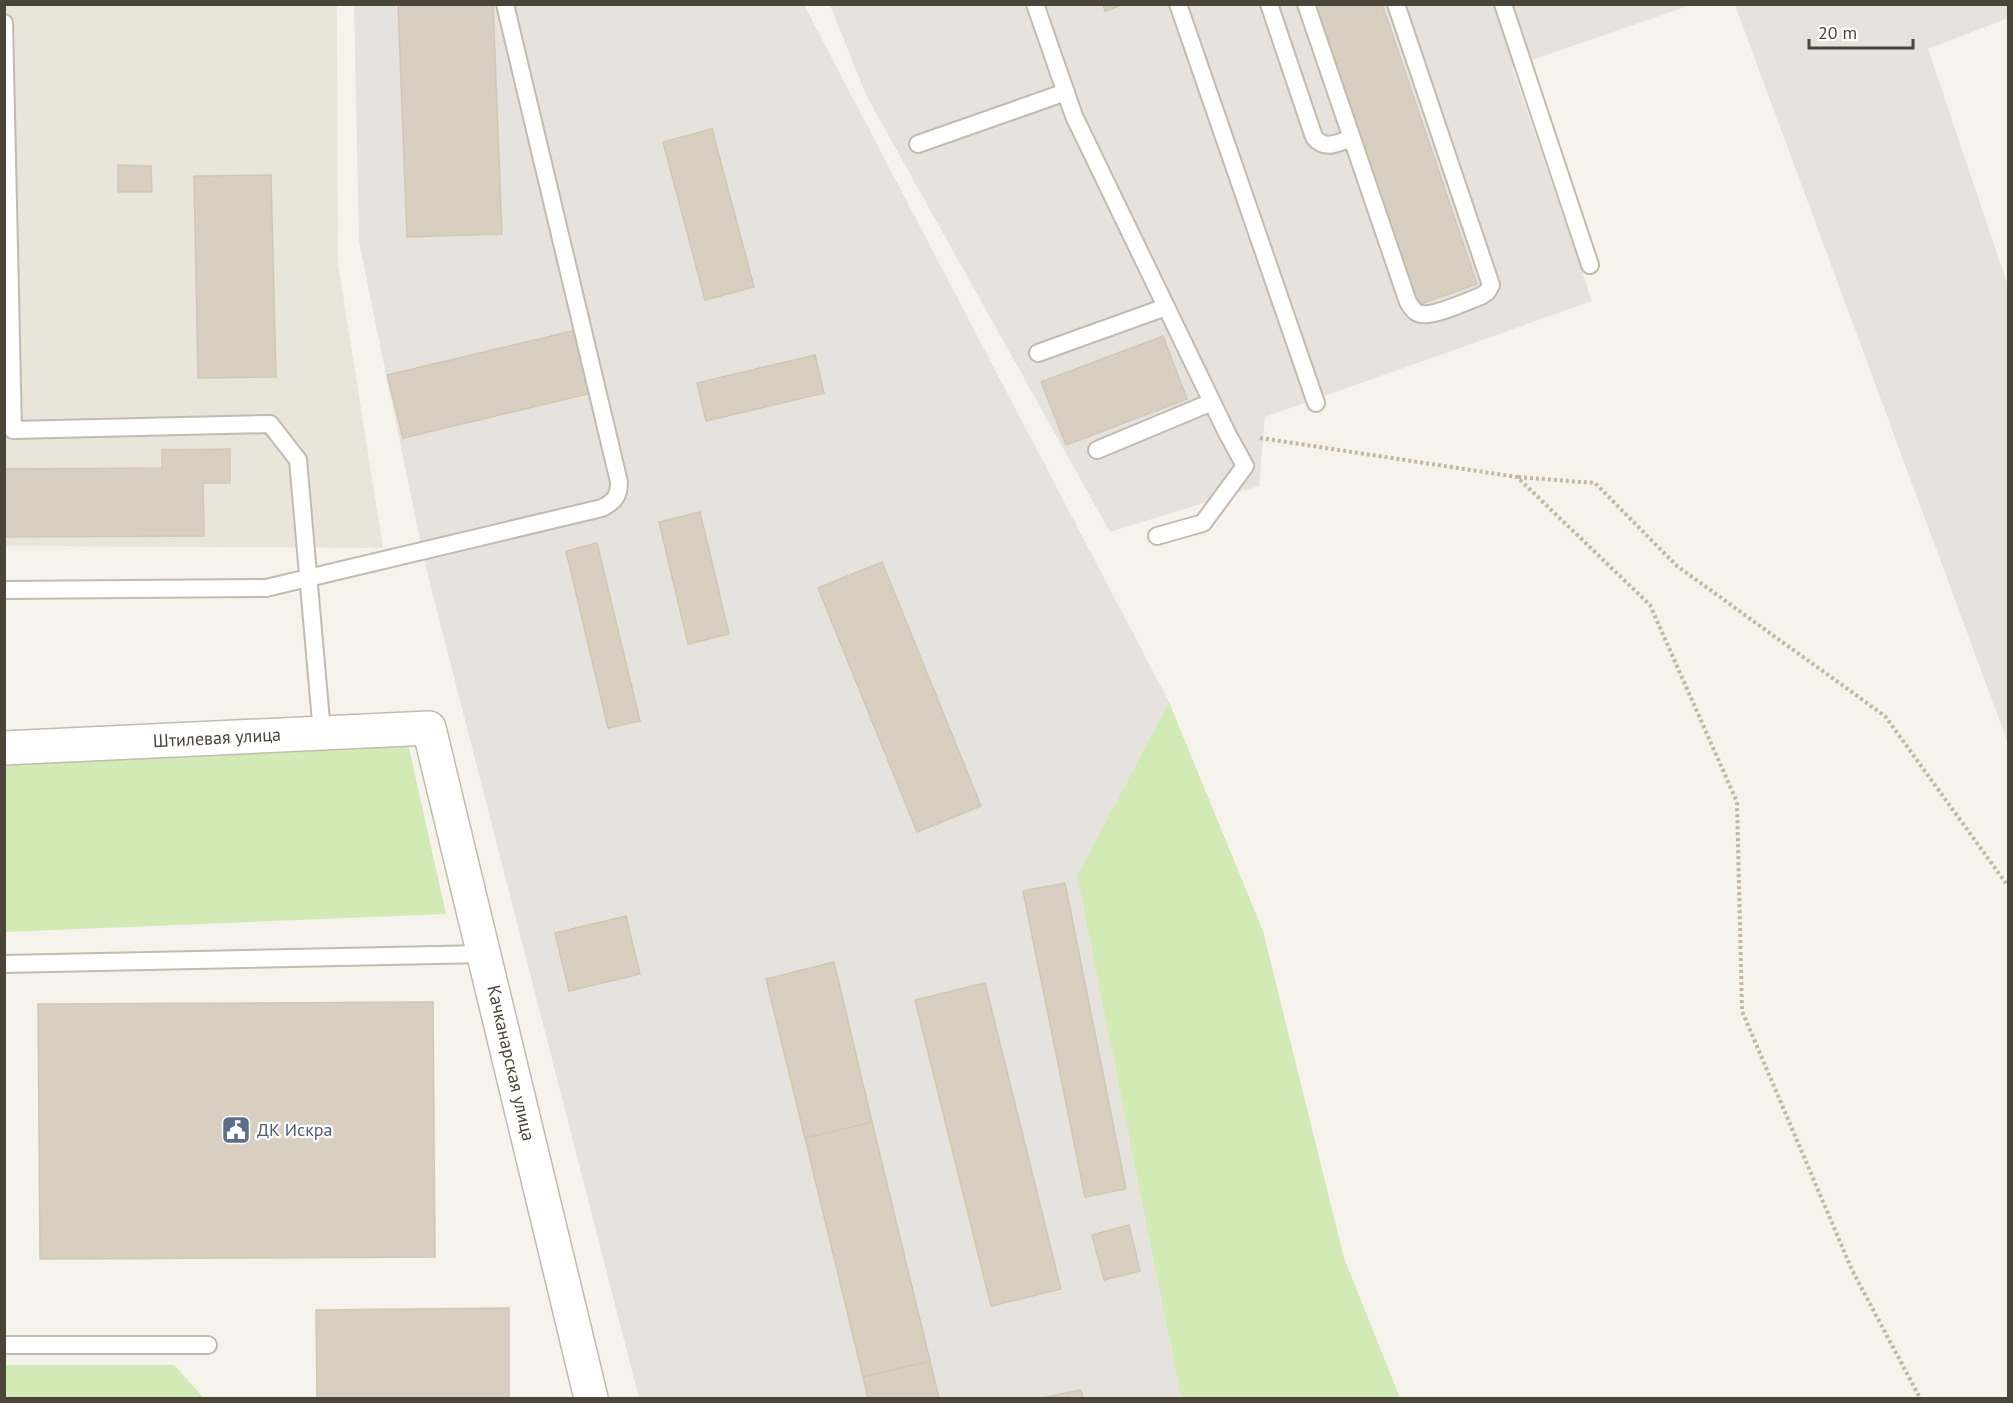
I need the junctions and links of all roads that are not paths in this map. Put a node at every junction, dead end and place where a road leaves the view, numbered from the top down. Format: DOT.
graph roads {
  1 [pos="505,4"];
  2 [pos="1035,4"];
  3 [pos="1178,4"];
  4 [pos="1269,4"];
  5 [pos="1306,4"];
  6 [pos="1396,4"];
  7 [pos="1503,4"];
  8 [pos="4,23"];
  9 [pos="1066,92"];
  10 [pos="1352,138"];
  11 [pos="918,144"];
  12 [pos="1590,265"];
  13 [pos="1166,307"];
  14 [pos="1038,353"];
  15 [pos="1212,402"];
  16 [pos="1316,403"];
  17 [pos="1097,450"];
  18 [pos="1157,536"];
  19 [pos="308,578"];
  20 [pos="4,590"];
  21 [pos="429,728"];
  22 [pos="322,733"];
  23 [pos="4,748"];
  24 [pos="485,954"];
  25 [pos="4,964"];
  26 [pos="4,1345"];
  27 [pos="208,1345"];
  28 [pos="591,1398"];
  1 -- 19 [label="lane"];
  2 -- 9 [label="lane"];
  3 -- 16 [label="lane"];
  4 -- 10 [label="lane"];
  5 -- 10 [label="lane"];
  6 -- 10 [label="lane"];
  7 -- 12 [label="lane"];
  8 -- 19 [label="lane"];
  9 -- 11 [label="lane"];
  9 -- 13 [label="lane"];
  13 -- 14 [label="lane"];
  13 -- 15 [label="lane"];
  15 -- 17 [label="lane"];
  15 -- 18 [label="lane"];
  19 -- 20 [label="lane"];
  19 -- 22 [label="lane"];
  21 -- 22 [label="street, Штилевая улица"];
  21 -- 24 [label="street, Качканарская улица"];
  22 -- 23 [label="street, Штилевая улица"];
  24 -- 25 [label="lane"];
  24 -- 28 [label="street, Качканарская улица"];
  26 -- 27 [label="lane"];
}
